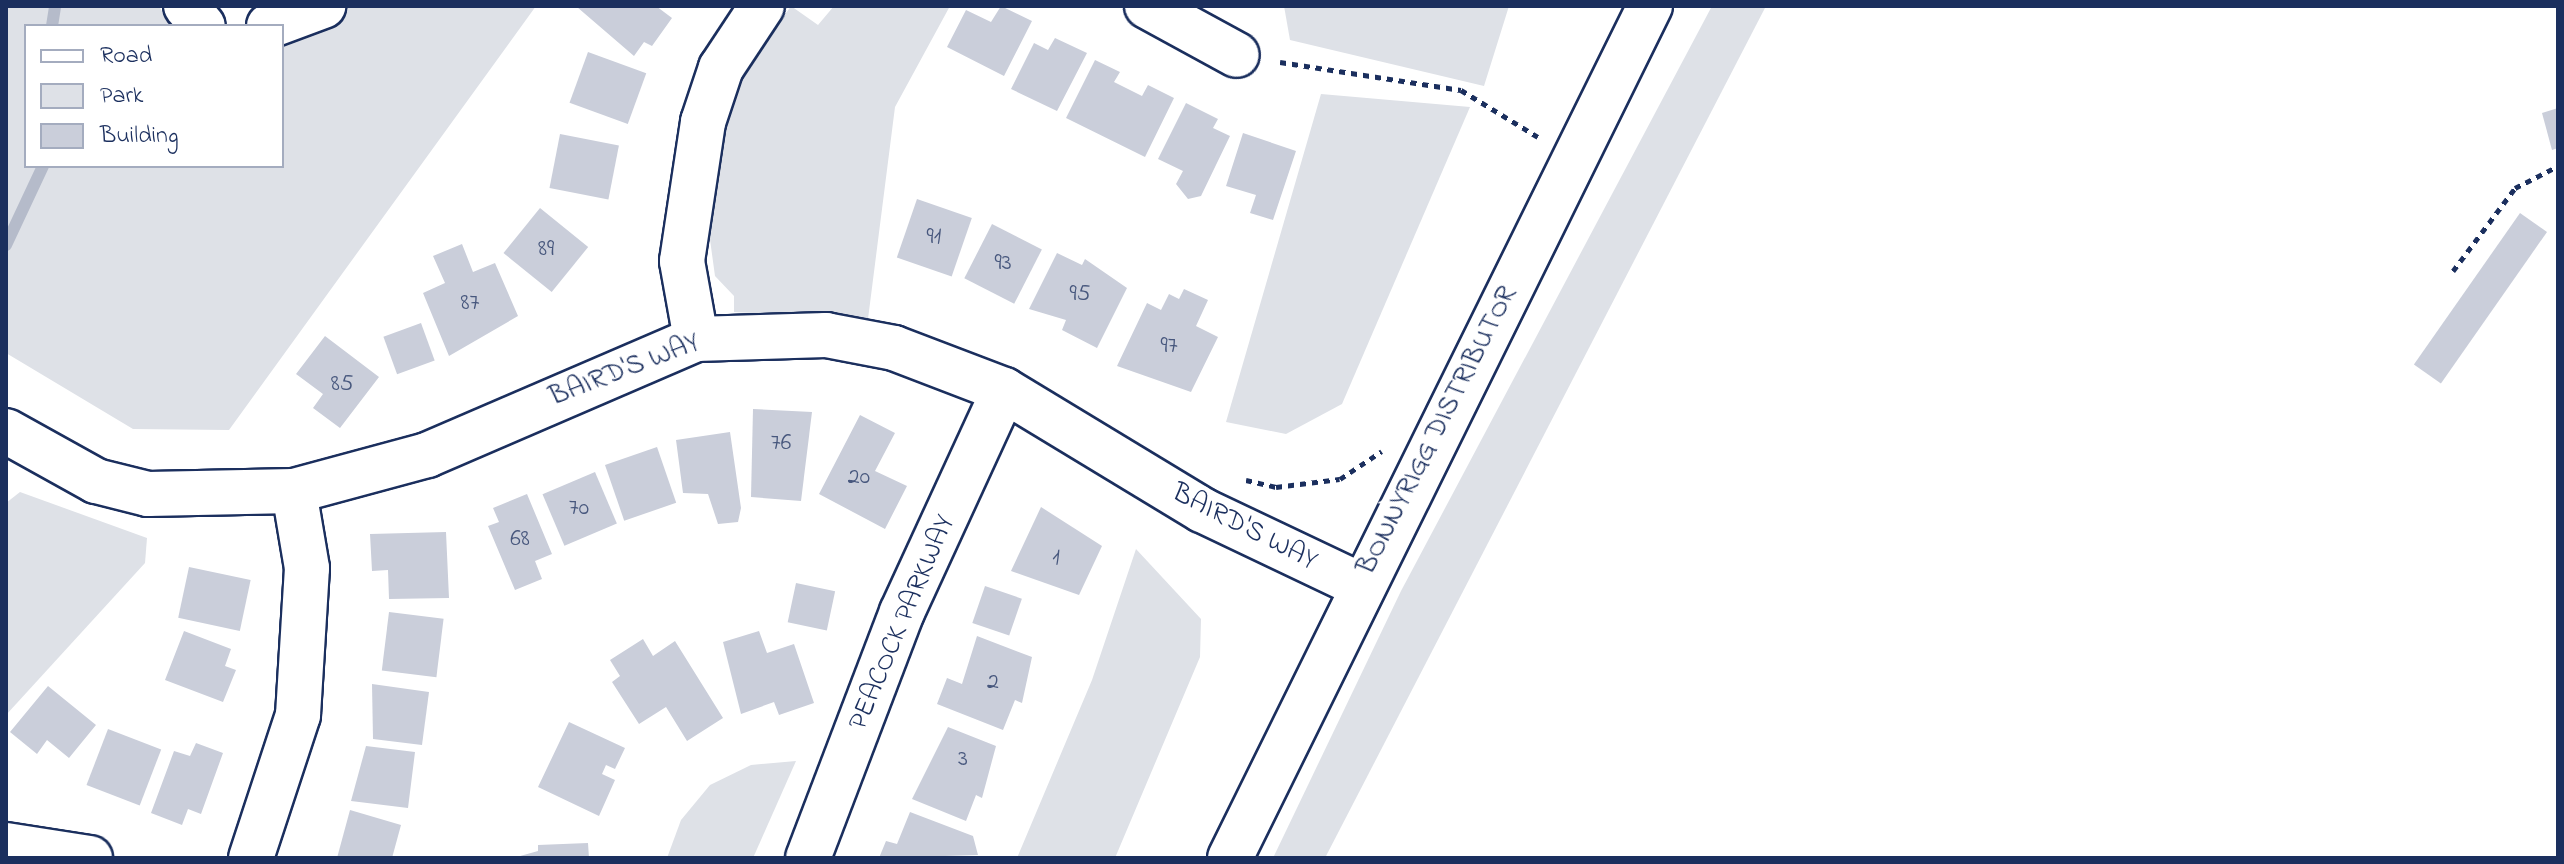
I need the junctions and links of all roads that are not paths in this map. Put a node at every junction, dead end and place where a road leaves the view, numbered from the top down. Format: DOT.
graph roads {
  1 [pos="186,6"];
  2 [pos="323,6"];
  3 [pos="762,6"];
  4 [pos="1650,6"];
  5 [pos="1176,12"];
  6 [pos="201,24"];
  7 [pos="274,24"];
  8 [pos="1237,55"];
  9 [pos="696,339"];
  10 [pos="1004,390"];
  11 [pos="6,431"];
  12 [pos="294,491"];
  13 [pos="1360,585"];
  14 [pos="6,845"];
  15 [pos="90,858"];
  16 [pos="251,858"];
  17 [pos="808,858"];
  18 [pos="1230,858"];
  1 -- 6 [label="street"];
  2 -- 7 [label="street"];
  3 -- 9 [label="street"];
  4 -- 13 [label="street, BONNYRIGG DISTRIBUTOR"];
  5 -- 8 [label="street"];
  9 -- 10 [label="street, BAIRD'S WAY"];
  9 -- 12 [label="street, BAIRD'S WAY"];
  10 -- 13 [label="street, BAIRD'S WAY"];
  10 -- 17 [label="street, PEACOCK PARKWAY"];
  11 -- 12 [label="street, BAIRD'S WAY"];
  12 -- 16 [label="street"];
  13 -- 18 [label="street, BONNYRIGG DISTRIBUTOR"];
  14 -- 15 [label="street"];
}
